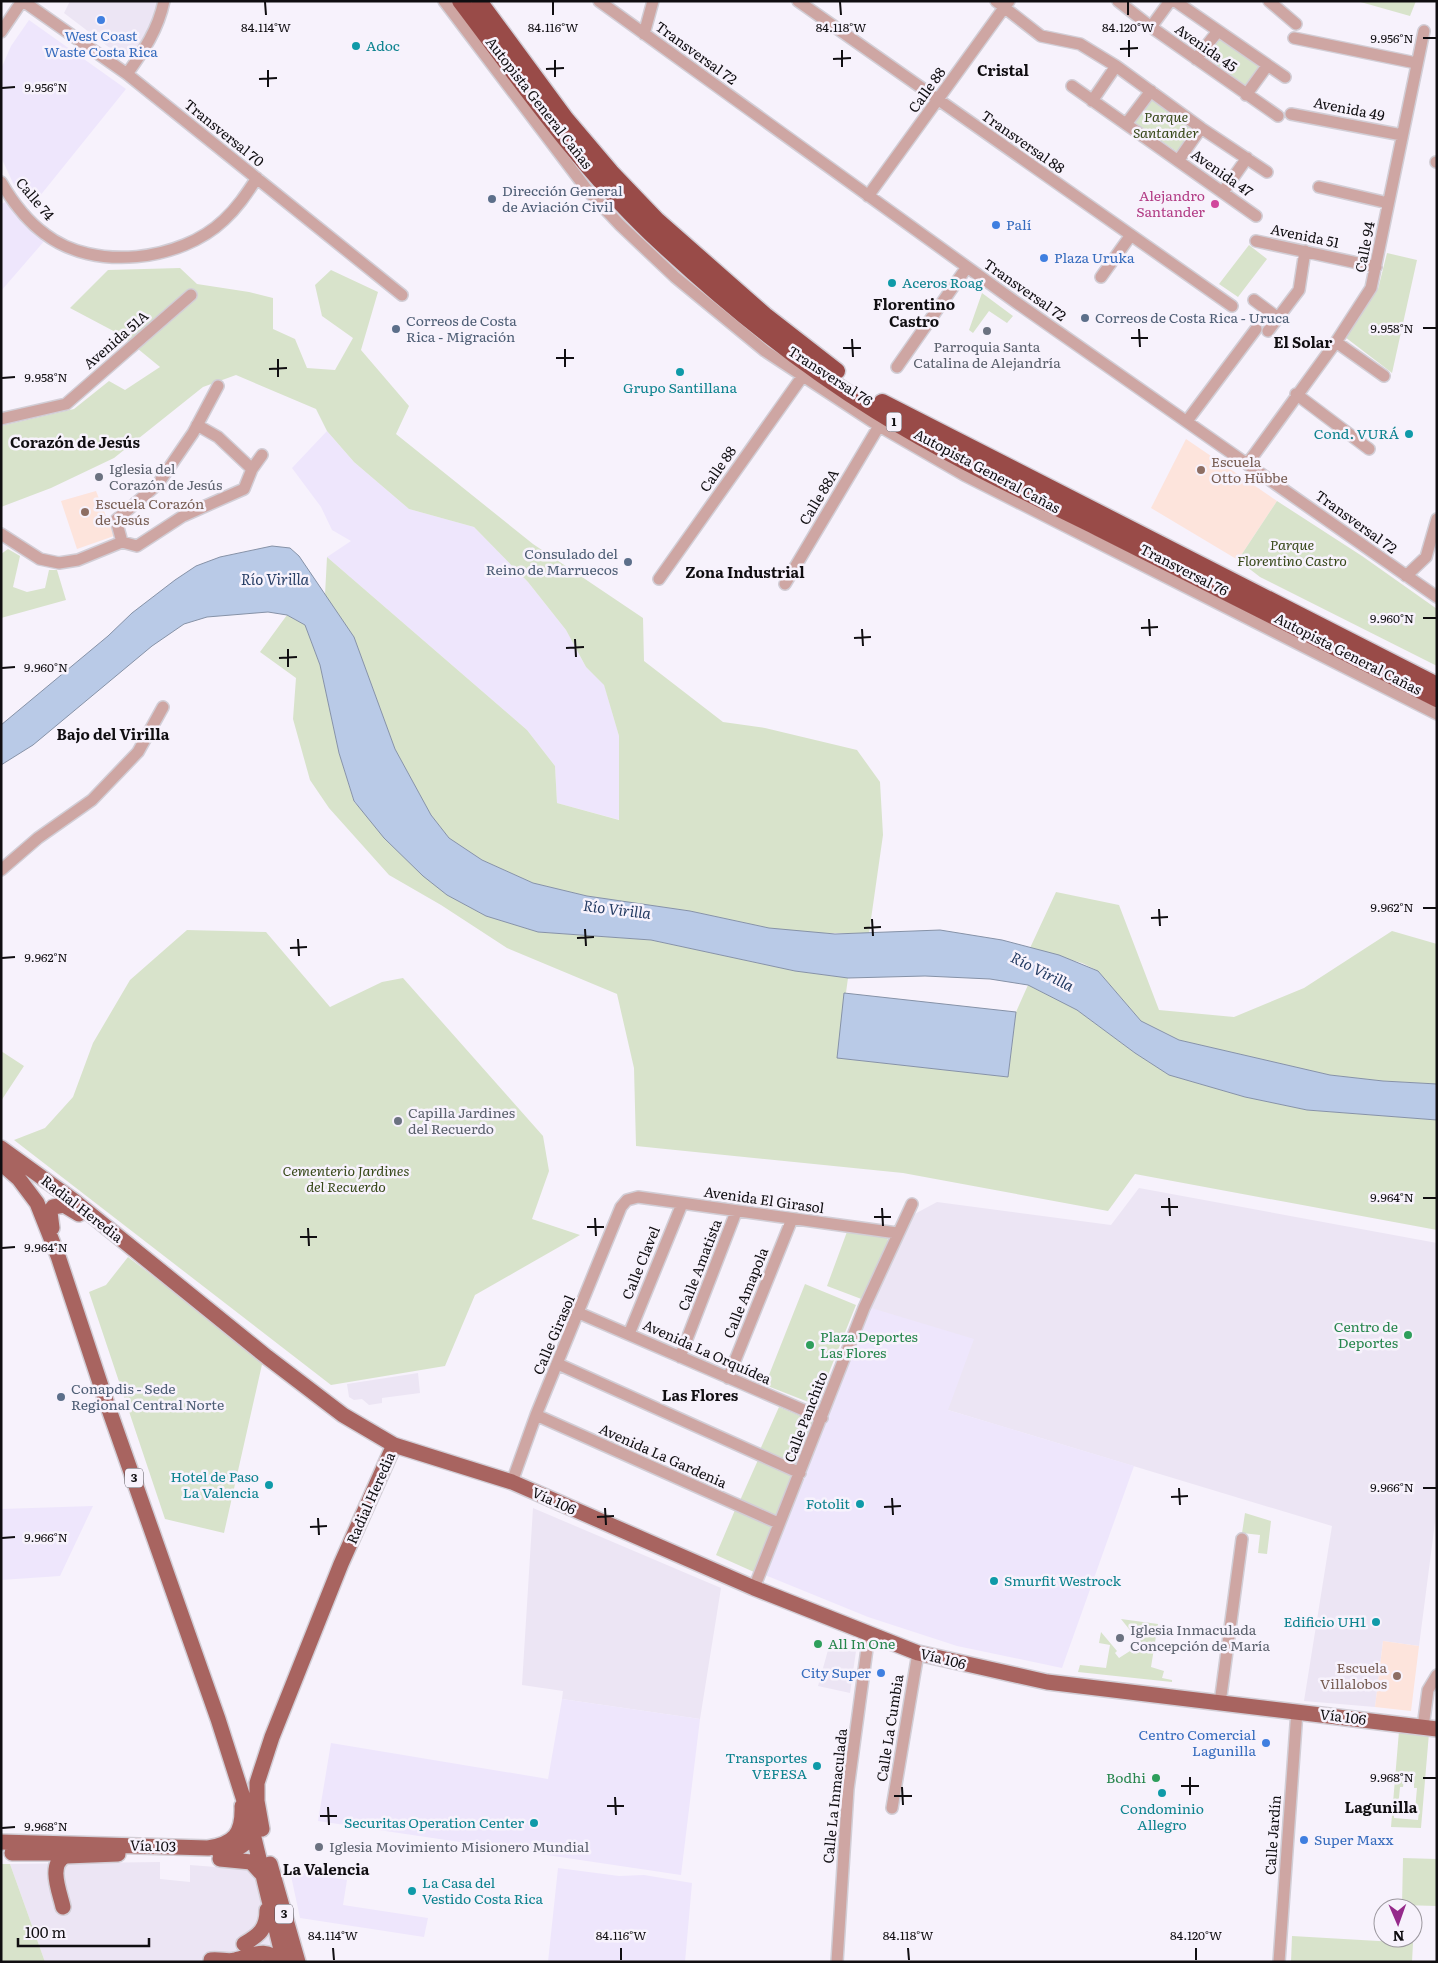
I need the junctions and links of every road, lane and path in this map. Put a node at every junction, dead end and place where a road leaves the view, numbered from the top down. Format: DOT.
graph roads {
  1 [pos="22,1"];
  2 [pos="164,1"];
  3 [pos="444,1"];
  4 [pos="460,1"];
  5 [pos="479,1"];
  6 [pos="599,1"];
  7 [pos="653,1"];
  8 [pos="798,1"];
  9 [pos="1118,1"];
  10 [pos="1170,1"];
  11 [pos="1175,1"];
  12 [pos="1269,1"];
  13 [pos="1003,3"];
  14 [pos="1296,24"];
  15 [pos="1151,28"];
  16 [pos="1218,31"];
  17 [pos="1424,31"];
  18 [pos="1,32"];
  19 [pos="644,34"];
  20 [pos="1294,38"];
  21 [pos="1196,59"];
  22 [pos="1416,63"];
  23 [pos="1116,66"];
  24 [pos="1267,66"];
  25 [pos="127,74"];
  26 [pos="1285,77"];
  27 [pos="1072,86"];
  28 [pos="1151,91"];
  29 [pos="1246,95"];
  30 [pos="938,100"];
  31 [pos="1092,101"];
  32 [pos="1291,114"];
  33 [pos="1278,116"];
  34 [pos="1126,124"];
  35 [pos="1201,128"];
  36 [pos="1402,135"];
  37 [pos="1247,158"];
  38 [pos="1178,161"];
  39 [pos="1267,172"];
  40 [pos="257,178"];
  41 [pos="1,182"];
  42 [pos="1319,188"];
  43 [pos="1223,192"];
  44 [pos="868,196"];
  45 [pos="1388,203"];
  46 [pos="1256,216"];
  47 [pos="1131,235"];
  48 [pos="1256,241"];
  49 [pos="1305,251"];
  50 [pos="1376,266"];
  51 [pos="967,267"];
  52 [pos="1101,277"];
  53 [pos="191,295"];
  54 [pos="402,295"];
  55 [pos="1254,300"];
  56 [pos="1232,306"];
  57 [pos="1278,318"];
  58 [pos="1256,328"];
  59 [pos="1268,331"];
  60 [pos="1336,342"];
  61 [pos="896,367"];
  62 [pos="1384,376"];
  63 [pos="802,377"];
  64 [pos="218,386"];
  65 [pos="1296,394"];
  66 [pos="1,419"];
  67 [pos="1187,421"];
  68 [pos="197,425"];
  69 [pos="879,426"];
  70 [pos="1369,449"];
  71 [pos="262,455"];
  72 [pos="1248,463"];
  73 [pos="252,469"];
  74 [pos="1437,519"];
  75 [pos="1,534"];
  76 [pos="122,542"];
  77 [pos="1406,576"];
  78 [pos="658,580"];
  79 [pos="785,584"];
  80 [pos="1437,598"];
  81 [pos="1437,685"];
  82 [pos="1437,699"];
  83 [pos="163,707"];
  84 [pos="1437,714"];
  85 [pos="1,870"];
  86 [pos="1,1148"];
  87 [pos="1,1163"];
  88 [pos="626,1200"];
  89 [pos="682,1204"];
  90 [pos="912,1204"];
  91 [pos="736,1212"];
  92 [pos="792,1219"];
  93 [pos="898,1233"];
  94 [pos="58,1256"];
  95 [pos="579,1313"];
  96 [pos="629,1334"];
  97 [pos="262,1352"];
  98 [pos="680,1356"];
  99 [pos="558,1364"];
  100 [pos="728,1378"];
  101 [pos="536,1416"];
  102 [pos="822,1418"];
  103 [pos="394,1446"];
  104 [pos="800,1473"];
  105 [pos="512,1482"];
  106 [pos="778,1523"];
  107 [pos="1242,1539"];
  108 [pos="754,1588"];
  109 [pos="869,1634"];
  110 [pos="918,1653"];
  111 [pos="1437,1676"];
  112 [pos="1220,1703"];
  113 [pos="1297,1711"];
  114 [pos="218,1719"];
  115 [pos="1433,1727"];
  116 [pos="235,1773"];
  117 [pos="260,1773"];
  118 [pos="892,1808"];
  119 [pos="258,1812"];
  120 [pos="253,1836"];
  121 [pos="1,1842"];
  122 [pos="19,1843"];
  123 [pos="61,1843"];
  124 [pos="1,1847"];
  125 [pos="38,1851"];
  126 [pos="192,1852"];
  127 [pos="1,1853"];
  128 [pos="138,1853"];
  129 [pos="263,1875"];
  130 [pos="266,1891"];
  131 [pos="63,1907"];
  132 [pos="276,1936"];
  133 [pos="244,1944"];
  134 [pos="211,1960"];
  135 [pos="280,1962"];
  136 [pos="284,1962"];
  137 [pos="291,1962"];
  138 [pos="298,1962"];
  139 [pos="837,1962"];
  140 [pos="1279,1962"];
  1 -- 18 [label="street"];
  1 -- 25 [label="street, Transversal 70"];
  2 -- 25 [label="street"];
  3 -- 63 [label="street, Transversal 76"];
  4 -- 82 [label="highway, Autopista General Cañas / 1"];
  5 -- 81 [label="highway, Autopista General Cañas / 1"];
  6 -- 19 [label="street, Transversal 72"];
  7 -- 19 [label="street"];
  8 -- 30 [label="street, Transversal 88"];
  9 -- 15 [label="street, Avenida 45"];
  10 -- 15 [label="street"];
  11 -- 16 [label="street"];
  12 -- 14 [label="street"];
  13 -- 23 [label="street"];
  13 -- 30 [label="street, Calle 88"];
  15 -- 21 [label="street, Avenida 45"];
  16 -- 21 [label="street"];
  16 -- 24 [label="street"];
  17 -- 22 [label="street, Calle 94"];
  19 -- 44 [label="street, Transversal 72"];
  20 -- 22 [label="street"];
  21 -- 29 [label="street, Avenida 45"];
  22 -- 36 [label="street, Calle 94"];
  23 -- 28 [label="street"];
  23 -- 31 [label="street"];
  24 -- 26 [label="street"];
  24 -- 29 [label="street"];
  25 -- 40 [label="street, Transversal 70"];
  27 -- 31 [label="street, Avenida 47"];
  28 -- 34 [label="street"];
  28 -- 35 [label="street"];
  29 -- 33 [label="street, Avenida 45"];
  30 -- 44 [label="street, Calle 88"];
  30 -- 47 [label="street, Transversal 88"];
  31 -- 34 [label="street, Avenida 47"];
  32 -- 36 [label="street, Avenida 49"];
  34 -- 38 [label="street, Avenida 47"];
  35 -- 37 [label="street"];
  35 -- 38 [label="street"];
  36 -- 45 [label="street, Calle 94"];
  37 -- 39 [label="street"];
  37 -- 43 [label="street"];
  38 -- 43 [label="street, Avenida 47"];
  40 -- 41 [label="street, Calle 74"];
  40 -- 54 [label="street, Transversal 70"];
  42 -- 45 [label="street"];
  43 -- 46 [label="street, Avenida 47"];
  44 -- 51 [label="street, Transversal 72"];
  45 -- 50 [label="street, Calle 94"];
  47 -- 52 [label="street"];
  47 -- 56 [label="street, Transversal 88"];
  48 -- 49 [label="street, Avenida 51"];
  49 -- 50 [label="street, Avenida 51"];
  49 -- 57 [label="street"];
  50 -- 60 [label="street, Calle 94"];
  51 -- 61 [label="street"];
  51 -- 67 [label="street, Transversal 72"];
  53 -- 66 [label="street, Avenida 51A"];
  55 -- 57 [label="street"];
  57 -- 59 [label="street"];
  58 -- 67 [label="street"];
  60 -- 62 [label="street"];
  60 -- 65 [label="street, Calle 94"];
  63 -- 69 [label="street, Transversal 76"];
  63 -- 78 [label="street, Calle 88"];
  64 -- 68 [label="street"];
  65 -- 70 [label="street"];
  65 -- 72 [label="street, Calle 94"];
  67 -- 72 [label="street, Transversal 72"];
  68 -- 73 [label="street"];
  68 -- 76 [label="street"];
  69 -- 79 [label="street, Calle 88A"];
  69 -- 84 [label="street, Transversal 76"];
  71 -- 73 [label="street"];
  72 -- 77 [label="street, Transversal 72"];
  73 -- 76 [label="street"];
  74 -- 77 [label="street"];
  75 -- 76 [label="street"];
  77 -- 80 [label="street, Transversal 72"];
  83 -- 85 [label="street"];
  86 -- 97 [label="main road, Radial Heredia"];
  87 -- 94 [label="main road, Radial Heredia / 3"];
  88 -- 89 [label="street, Avenida El Girasol"];
  88 -- 95 [label="street, Calle Girasol"];
  89 -- 91 [label="street, Avenida El Girasol"];
  89 -- 96 [label="street, Calle Clavel"];
  90 -- 93 [label="street, Calle Panchito"];
  91 -- 92 [label="street, Avenida El Girasol"];
  91 -- 98 [label="street, Calle Amatista"];
  92 -- 93 [label="street, Avenida El Girasol"];
  92 -- 100 [label="street, Calle Amapola"];
  93 -- 102 [label="street, Calle Panchito"];
  94 -- 97 [label="main road"];
  94 -- 114 [label="main road, Radial Heredia / 3"];
  95 -- 96 [label="street, Avenida La Orquídea"];
  95 -- 99 [label="street, Calle Girasol"];
  96 -- 98 [label="street, Avenida La Orquídea"];
  97 -- 103 [label="main road, Radial Heredia"];
  98 -- 100 [label="street, Avenida La Orquídea"];
  99 -- 101 [label="street, Calle Girasol"];
  99 -- 104 [label="street"];
  100 -- 102 [label="street, Avenida La Orquídea"];
  101 -- 105 [label="street, Calle Girasol"];
  101 -- 106 [label="street, Avenida La Gardenia"];
  102 -- 104 [label="street, Calle Panchito"];
  103 -- 105 [label="main road, Vía 106"];
  103 -- 117 [label="main road, Radial Heredia / 3"];
  104 -- 106 [label="street, Calle Panchito"];
  105 -- 108 [label="main road, Vía 106"];
  106 -- 108 [label="street, Calle Panchito"];
  107 -- 112 [label="street"];
  108 -- 109 [label="main road, Vía 106"];
  109 -- 110 [label="main road, Vía 106"];
  109 -- 139 [label="street, Calle La Inmaculada"];
  110 -- 112 [label="main road, Vía 106"];
  110 -- 118 [label="street, Calle La Cumbia"];
  111 -- 115 [label="street"];
  112 -- 113 [label="main road, Vía 106"];
  113 -- 115 [label="main road, Vía 106"];
  113 -- 140 [label="street, Calle Jardín"];
  114 -- 116 [label="main road, Radial Heredia / 3"];
  114 -- 117 [label="main road"];
  116 -- 120 [label="main road, Radial Heredia / 3"];
  116 -- 123 [label="main road, Vía 103"];
  117 -- 119 [label="main road, Radial Heredia / 3"];
  119 -- 120 [label="main road"];
  119 -- 138 [label="main road, Radial Heredia / 3"];
  120 -- 126 [label="main road, Vía 103"];
  120 -- 129 [label="main road, Radial Heredia / 3"];
  121 -- 122 [label="main road, Vía 103"];
  122 -- 123 [label="main road, Vía 103"];
  122 -- 124 [label="main road"];
  122 -- 125 [label="main road"];
  123 -- 125 [label="main road"];
  125 -- 127 [label="main road, Vía 103"];
  125 -- 128 [label="main road, Vía 103"];
  126 -- 128 [label="main road, Vía 103"];
  126 -- 129 [label="main road"];
  128 -- 131 [label="main road"];
  129 -- 130 [label="main road, Radial Heredia / 3"];
  130 -- 132 [label="main road, Radial Heredia / 3"];
  130 -- 133 [label="main road"];
  132 -- 136 [label="main road, Radial Heredia / 3"];
  132 -- 137 [label="main road"];
  134 -- 135 [label="main road"];
}
